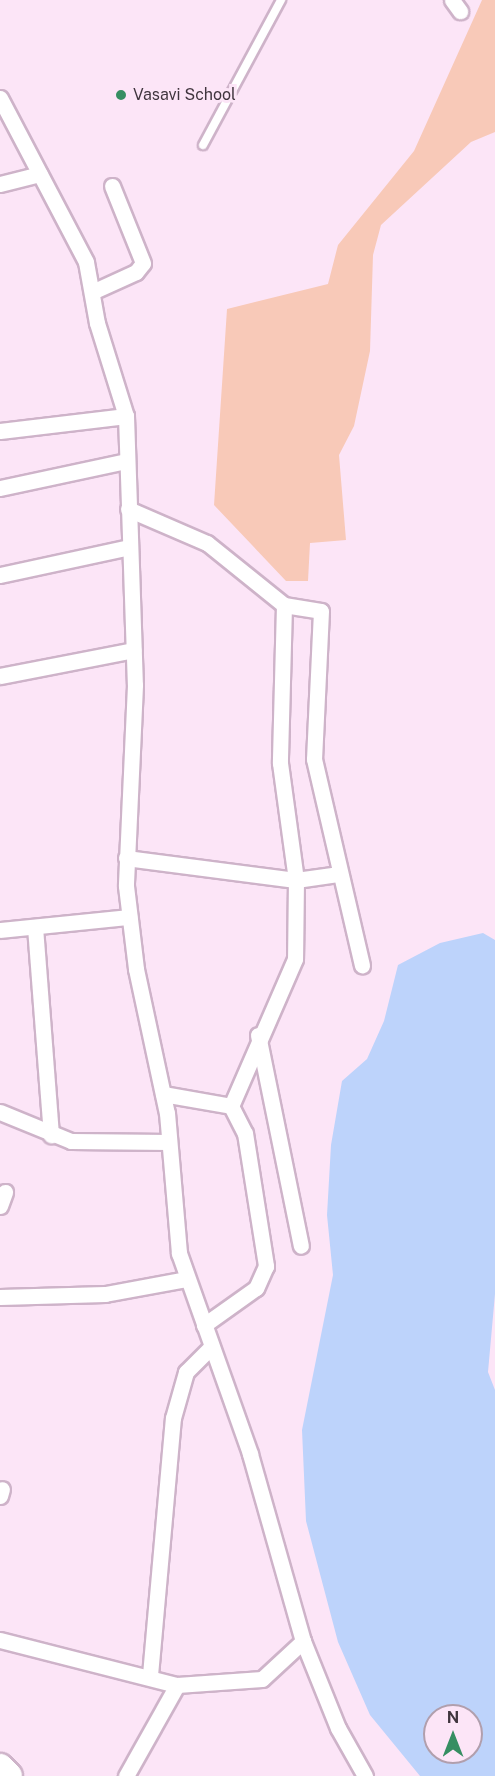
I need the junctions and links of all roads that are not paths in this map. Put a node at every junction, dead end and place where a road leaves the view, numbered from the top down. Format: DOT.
graph roads {
  1 [pos="281,0"];
  2 [pos="0,98"];
  3 [pos="203,145"];
  4 [pos="40,174"];
  5 [pos="0,184"];
  6 [pos="112,186"];
  7 [pos="92,292"];
  8 [pos="126,416"];
  9 [pos="0,431"];
  10 [pos="126,461"];
  11 [pos="0,488"];
  12 [pos="128,509"];
  13 [pos="129,547"];
  14 [pos="0,575"];
  15 [pos="284,605"];
  16 [pos="134,650"];
  17 [pos="0,676"];
  18 [pos="126,858"];
  19 [pos="338,874"];
  20 [pos="296,880"];
  21 [pos="129,917"];
  22 [pos="35,927"];
  23 [pos="0,930"];
  24 [pos="362,966"];
  25 [pos="258,1035"];
  26 [pos="163,1094"];
  27 [pos="231,1106"];
  28 [pos="0,1112"];
  29 [pos="51,1135"];
  30 [pos="169,1142"];
  31 [pos="301,1246"];
  32 [pos="186,1279"];
  33 [pos="0,1297"];
  34 [pos="204,1325"];
  35 [pos="210,1348"];
  36 [pos="0,1640"];
  37 [pos="303,1641"];
  38 [pos="150,1675"];
  39 [pos="177,1685"];
  40 [pos="0,1768"];
  41 [pos="8,1776"];
  42 [pos="126,1776"];
  43 [pos="365,1776"];
  1 -- 3 [label="lane"];
  2 -- 4 [label="street"];
  4 -- 5 [label="street"];
  4 -- 7 [label="street"];
  6 -- 7 [label="street"];
  7 -- 8 [label="street"];
  8 -- 9 [label="street"];
  8 -- 10 [label="street"];
  10 -- 11 [label="street"];
  10 -- 12 [label="street"];
  12 -- 13 [label="street"];
  12 -- 15 [label="street"];
  13 -- 14 [label="street"];
  13 -- 16 [label="street"];
  15 -- 19 [label="street"];
  15 -- 20 [label="street"];
  16 -- 17 [label="street"];
  16 -- 18 [label="street"];
  18 -- 20 [label="street"];
  18 -- 21 [label="street"];
  19 -- 20 [label="street"];
  19 -- 24 [label="street"];
  20 -- 25 [label="street"];
  21 -- 22 [label="street"];
  21 -- 26 [label="street"];
  22 -- 23 [label="street"];
  22 -- 29 [label="street"];
  25 -- 27 [label="street"];
  25 -- 31 [label="street"];
  26 -- 27 [label="street"];
  26 -- 30 [label="street"];
  27 -- 34 [label="street"];
  28 -- 29 [label="street"];
  29 -- 30 [label="street"];
  30 -- 32 [label="street"];
  32 -- 33 [label="street"];
  32 -- 34 [label="street"];
  34 -- 35 [label="street"];
  35 -- 37 [label="street"];
  35 -- 38 [label="street"];
  36 -- 38 [label="street"];
  37 -- 39 [label="street"];
  37 -- 43 [label="street"];
  38 -- 39 [label="street"];
  39 -- 42 [label="street"];
  40 -- 41 [label="highway"];
}
